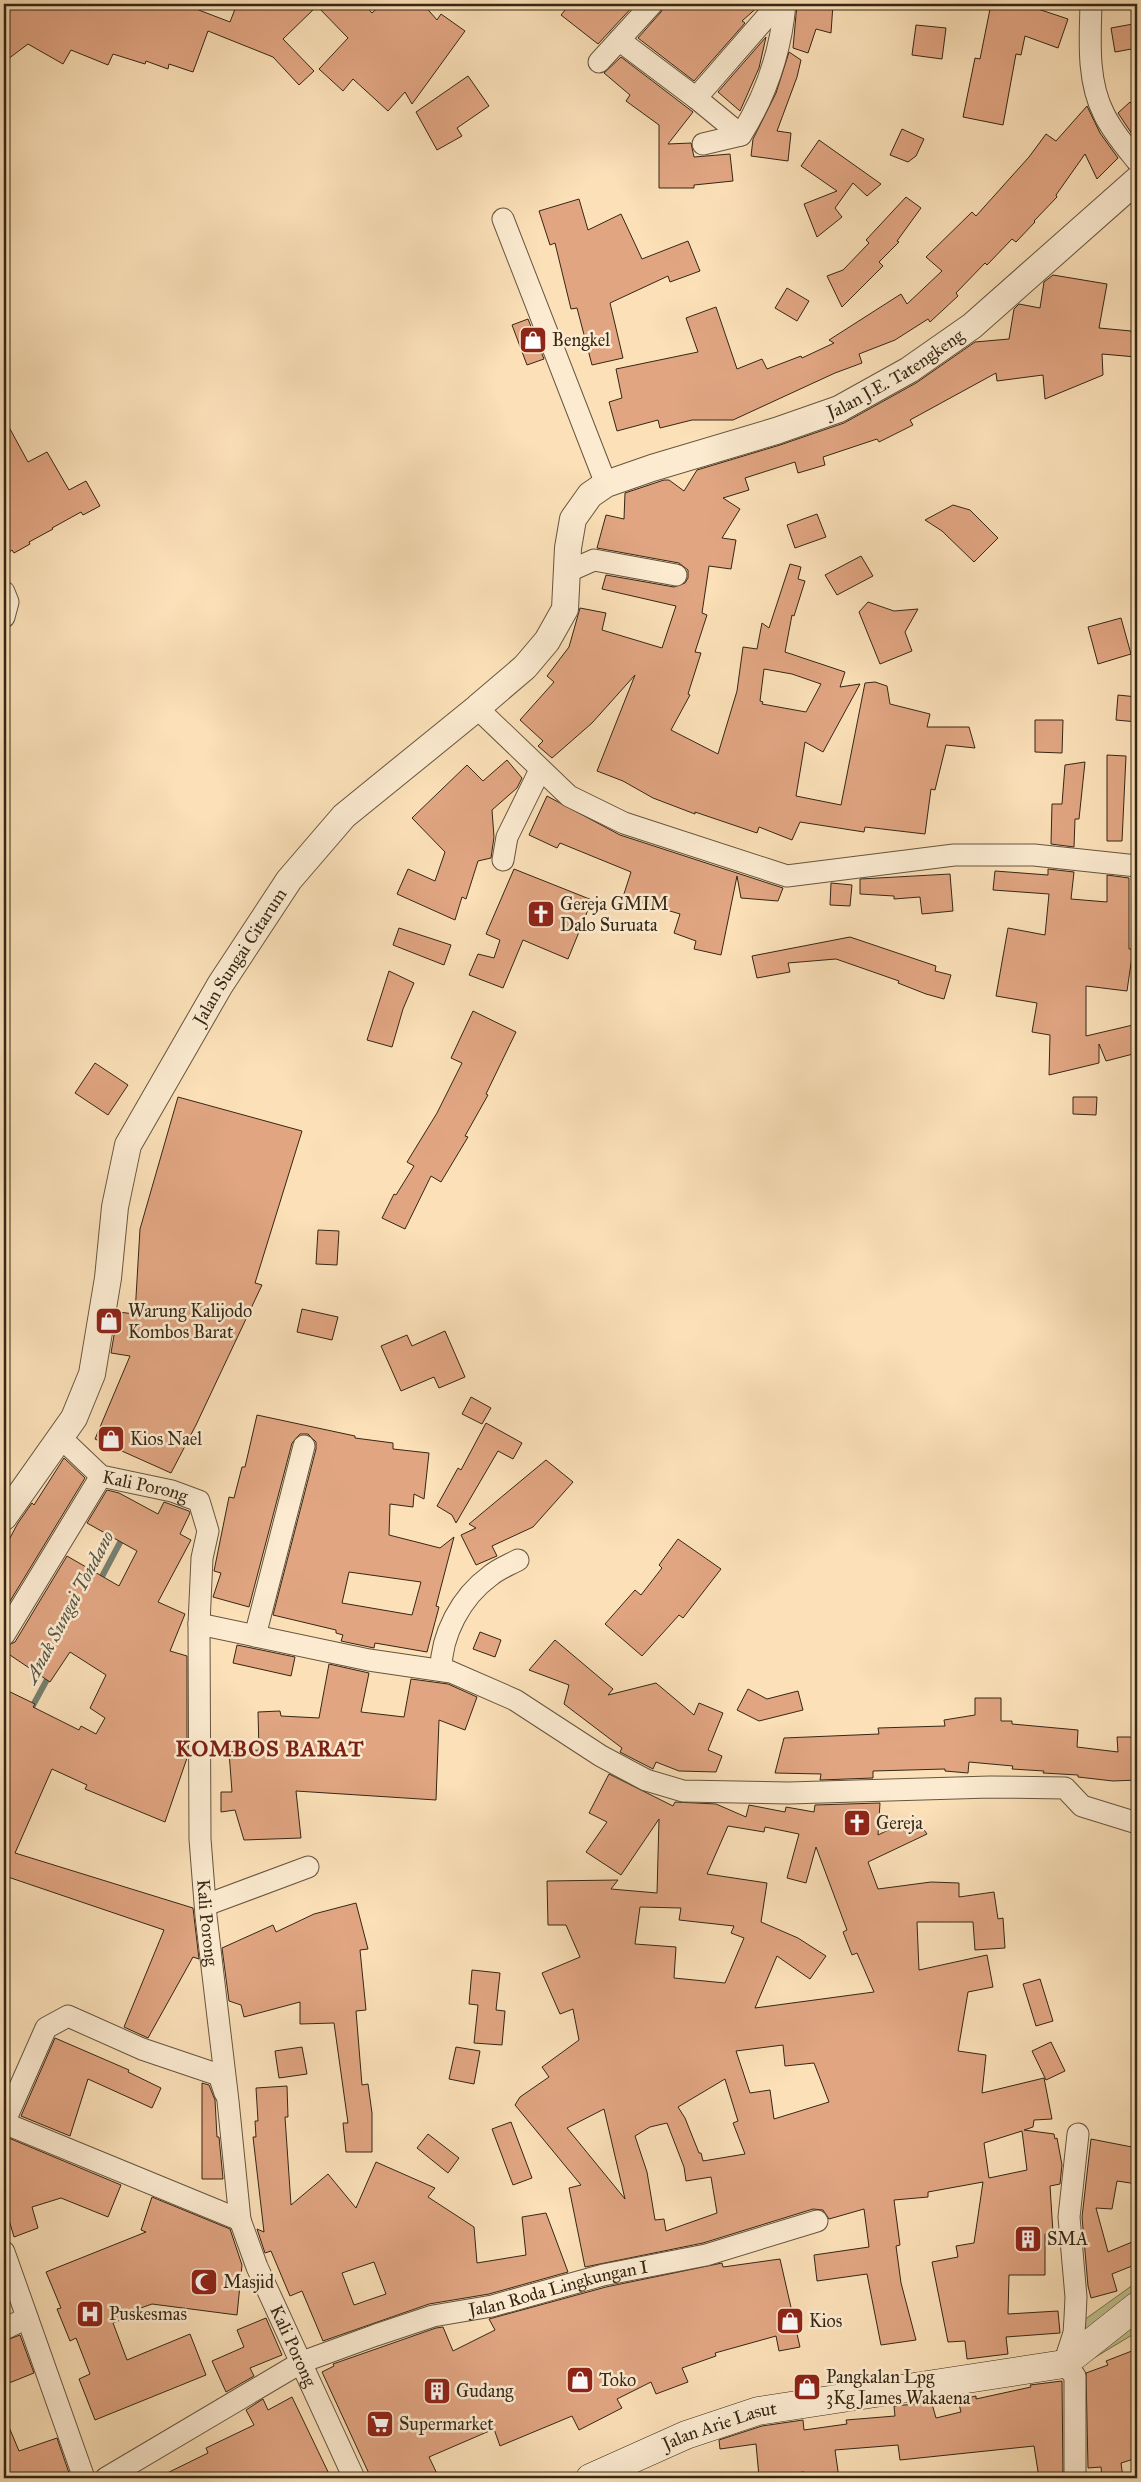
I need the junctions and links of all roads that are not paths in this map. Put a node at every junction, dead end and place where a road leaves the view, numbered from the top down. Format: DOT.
graph roads {
  1 [pos="652,4"];
  2 [pos="778,4"];
  3 [pos="785,4"];
  4 [pos="1091,4"];
  5 [pos="619,40"];
  6 [pos="599,62"];
  7 [pos="696,98"];
  8 [pos="741,135"];
  9 [pos="703,144"];
  10 [pos="1137,161"];
  11 [pos="1137,180"];
  12 [pos="503,218"];
  13 [pos="606,484"];
  14 [pos="569,571"];
  15 [pos="676,575"];
  16 [pos="4,592"];
  17 [pos="4,617"];
  18 [pos="477,708"];
  19 [pos="540,770"];
  20 [pos="503,860"];
  21 [pos="1137,866"];
  22 [pos="60,1437"];
  23 [pos="304,1446"];
  24 [pos="101,1476"];
  25 [pos="7,1505"];
  26 [pos="518,1560"];
  27 [pos="200,1624"];
  28 [pos="4,1635"];
  29 [pos="255,1636"];
  30 [pos="441,1670"];
  31 [pos="1137,1823"];
  32 [pos="308,1867"];
  33 [pos="206,1906"];
  34 [pos="228,2101"];
  35 [pos="4,2123"];
  36 [pos="1078,2134"];
  37 [pos="240,2220"];
  38 [pos="817,2221"];
  39 [pos="4,2252"];
  40 [pos="1137,2306"];
  41 [pos="27,2318"];
  42 [pos="4,2330"];
  43 [pos="302,2362"];
  44 [pos="1064,2364"];
  45 [pos="84,2478"];
  46 [pos="106,2478"];
  47 [pos="354,2478"];
  48 [pos="590,2478"];
  49 [pos="1075,2478"];
  1 -- 5 [label="street"];
  2 -- 7 [label="street"];
  3 -- 8 [label="street"];
  4 -- 10 [label="street"];
  5 -- 6 [label="street"];
  5 -- 7 [label="street"];
  7 -- 8 [label="street"];
  8 -- 9 [label="street"];
  11 -- 13 [label="street, Jalan J.E. Tatengkeng"];
  12 -- 13 [label="street"];
  13 -- 14 [label="street, Jalan Sungai Citarum"];
  14 -- 15 [label="street"];
  14 -- 18 [label="street, Jalan Sungai Citarum"];
  16 -- 17 [label="street"];
  18 -- 19 [label="street"];
  18 -- 22 [label="street, Jalan Sungai Citarum"];
  19 -- 20 [label="street"];
  19 -- 21 [label="street"];
  22 -- 24 [label="street, Kali Porong"];
  22 -- 25 [label="street, Jalan Sungai Citarum"];
  23 -- 29 [label="street"];
  24 -- 27 [label="street, Kali Porong"];
  24 -- 28 [label="street"];
  26 -- 30 [label="street"];
  27 -- 29 [label="street"];
  27 -- 33 [label="street, Kali Porong"];
  29 -- 30 [label="street"];
  30 -- 31 [label="street"];
  32 -- 33 [label="street"];
  33 -- 34 [label="street, Kali Porong"];
  34 -- 35 [label="street"];
  34 -- 37 [label="street, Kali Porong"];
  35 -- 37 [label="street"];
  36 -- 44 [label="street"];
  37 -- 43 [label="street, Kali Porong"];
  38 -- 43 [label="street, Jalan Roda Lingkungan I"];
  39 -- 41 [label="street"];
  40 -- 44 [label="main road, Jalan Arie Lasut"];
  41 -- 42 [label="street"];
  41 -- 45 [label="street"];
  43 -- 46 [label="street, Jalan Roda Lingkungan I"];
  43 -- 47 [label="street, Kali Porong"];
  44 -- 48 [label="main road, Jalan Arie Lasut"];
  44 -- 49 [label="street"];
}
